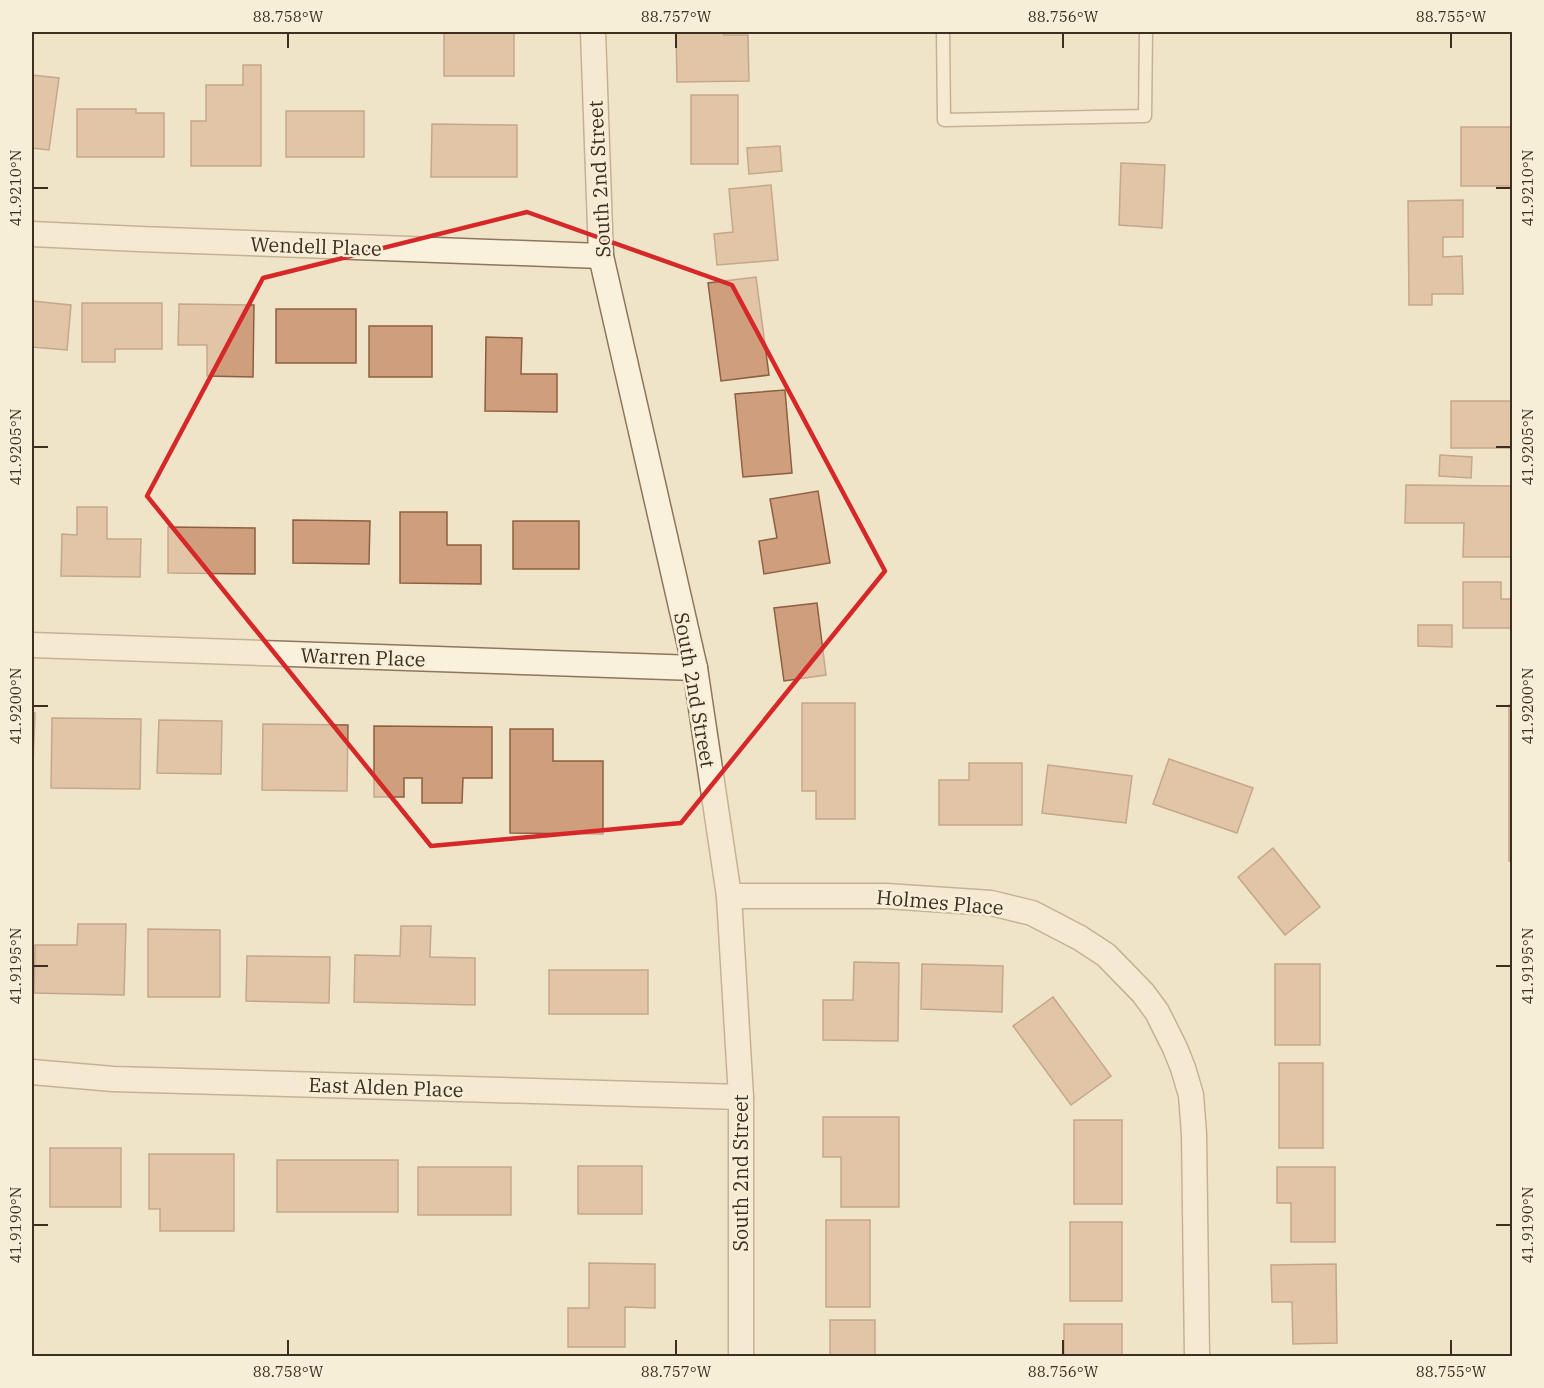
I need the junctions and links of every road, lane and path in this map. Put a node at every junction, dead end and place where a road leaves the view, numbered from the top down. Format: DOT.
graph roads {
  1 [pos="593,32"];
  2 [pos="943,32"];
  3 [pos="1146,32"];
  4 [pos="32,234"];
  5 [pos="601,256"];
  6 [pos="32,645"];
  7 [pos="695,668"];
  8 [pos="729,896"];
  9 [pos="32,1072"];
  10 [pos="741,1097"];
  11 [pos="741,1356"];
  12 [pos="1197,1356"];
  1 -- 5 [label="street, South 2nd Street"];
  2 -- 3 [label="lane"];
  4 -- 5 [label="street, Wendell Place"];
  5 -- 7 [label="street, South 2nd Street"];
  6 -- 7 [label="street, Warren Place"];
  7 -- 8 [label="street, South 2nd Street"];
  8 -- 10 [label="street, South 2nd Street"];
  8 -- 12 [label="street, Holmes Place"];
  9 -- 10 [label="street, East Alden Place"];
  10 -- 11 [label="street, South 2nd Street"];
}
